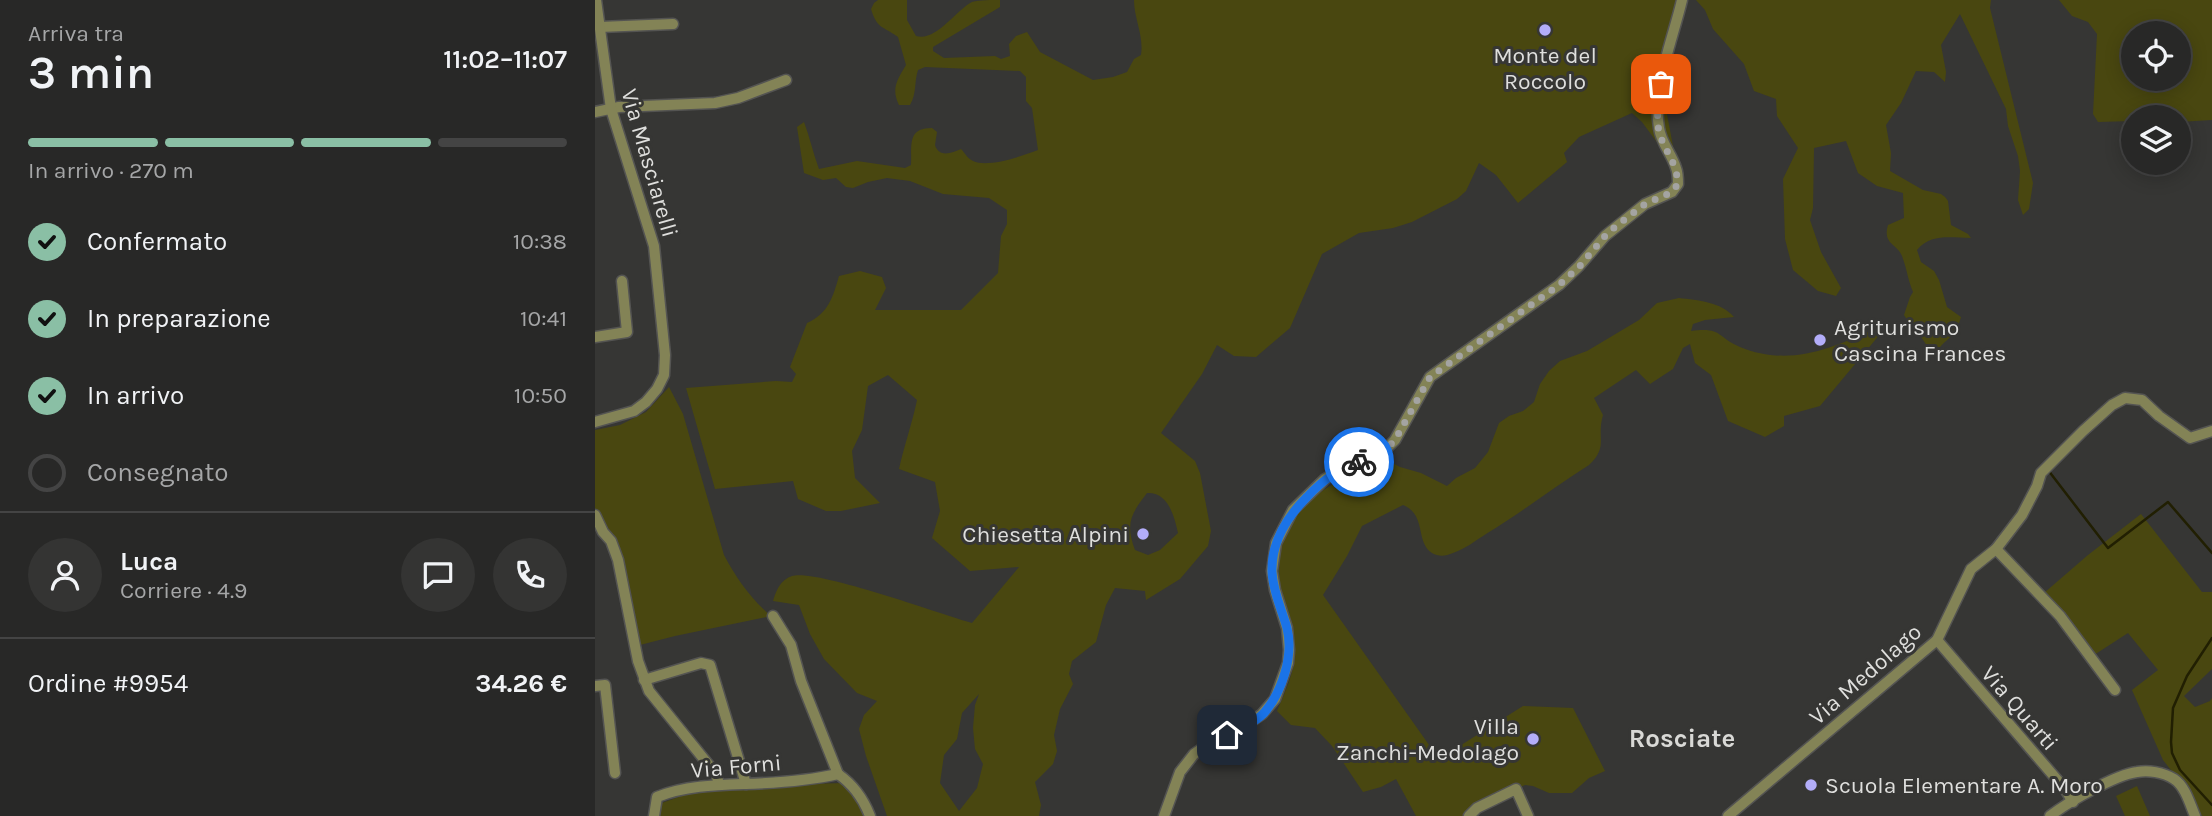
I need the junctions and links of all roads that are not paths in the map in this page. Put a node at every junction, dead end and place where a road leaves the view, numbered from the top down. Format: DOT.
graph roads {
  1 [pos="596,0"];
  2 [pos="1682,0"];
  3 [pos="673,24"];
  4 [pos="600,27"];
  5 [pos="786,80"];
  6 [pos="611,109"];
  7 [pos="595,113"];
  8 [pos="622,281"];
  9 [pos="595,337"];
  10 [pos="595,422"];
  11 [pos="2212,431"];
  12 [pos="595,514"];
  13 [pos="1996,549"];
  14 [pos="773,616"];
  15 [pos="1937,640"];
  16 [pos="644,680"];
  17 [pos="595,686"];
  18 [pos="2115,690"];
  19 [pos="615,773"];
  20 [pos="838,774"];
  21 [pos="719,784"];
  22 [pos="746,784"];
  23 [pos="2073,802"];
  24 [pos="1473,812"];
  25 [pos="654,816"];
  26 [pos="870,816"];
  27 [pos="1164,816"];
  28 [pos="1528,816"];
  29 [pos="1728,816"];
  30 [pos="2050,816"];
  31 [pos="2195,816"];
  1 -- 4 [label="street, Via Masciarelli"];
  2 -- 27 [label="street"];
  3 -- 4 [label="street"];
  4 -- 6 [label="street, Via Masciarelli"];
  5 -- 6 [label="street"];
  6 -- 7 [label="street"];
  6 -- 10 [label="street, Via Masciarelli"];
  8 -- 9 [label="street"];
  11 -- 13 [label="street, Via Medolago"];
  12 -- 16 [label="street"];
  13 -- 15 [label="street, Via Medolago"];
  13 -- 18 [label="street"];
  14 -- 20 [label="street"];
  15 -- 23 [label="street, Via Quarti"];
  15 -- 29 [label="street, Via Medolago"];
  16 -- 21 [label="street"];
  16 -- 22 [label="street"];
  17 -- 19 [label="street"];
  20 -- 22 [label="street, Via Forni"];
  20 -- 26 [label="street"];
  21 -- 22 [label="street, Via Forni"];
  21 -- 25 [label="street, Via Forni"];
  23 -- 30 [label="street"];
  23 -- 31 [label="street"];
  24 -- 28 [label="street"];
}
